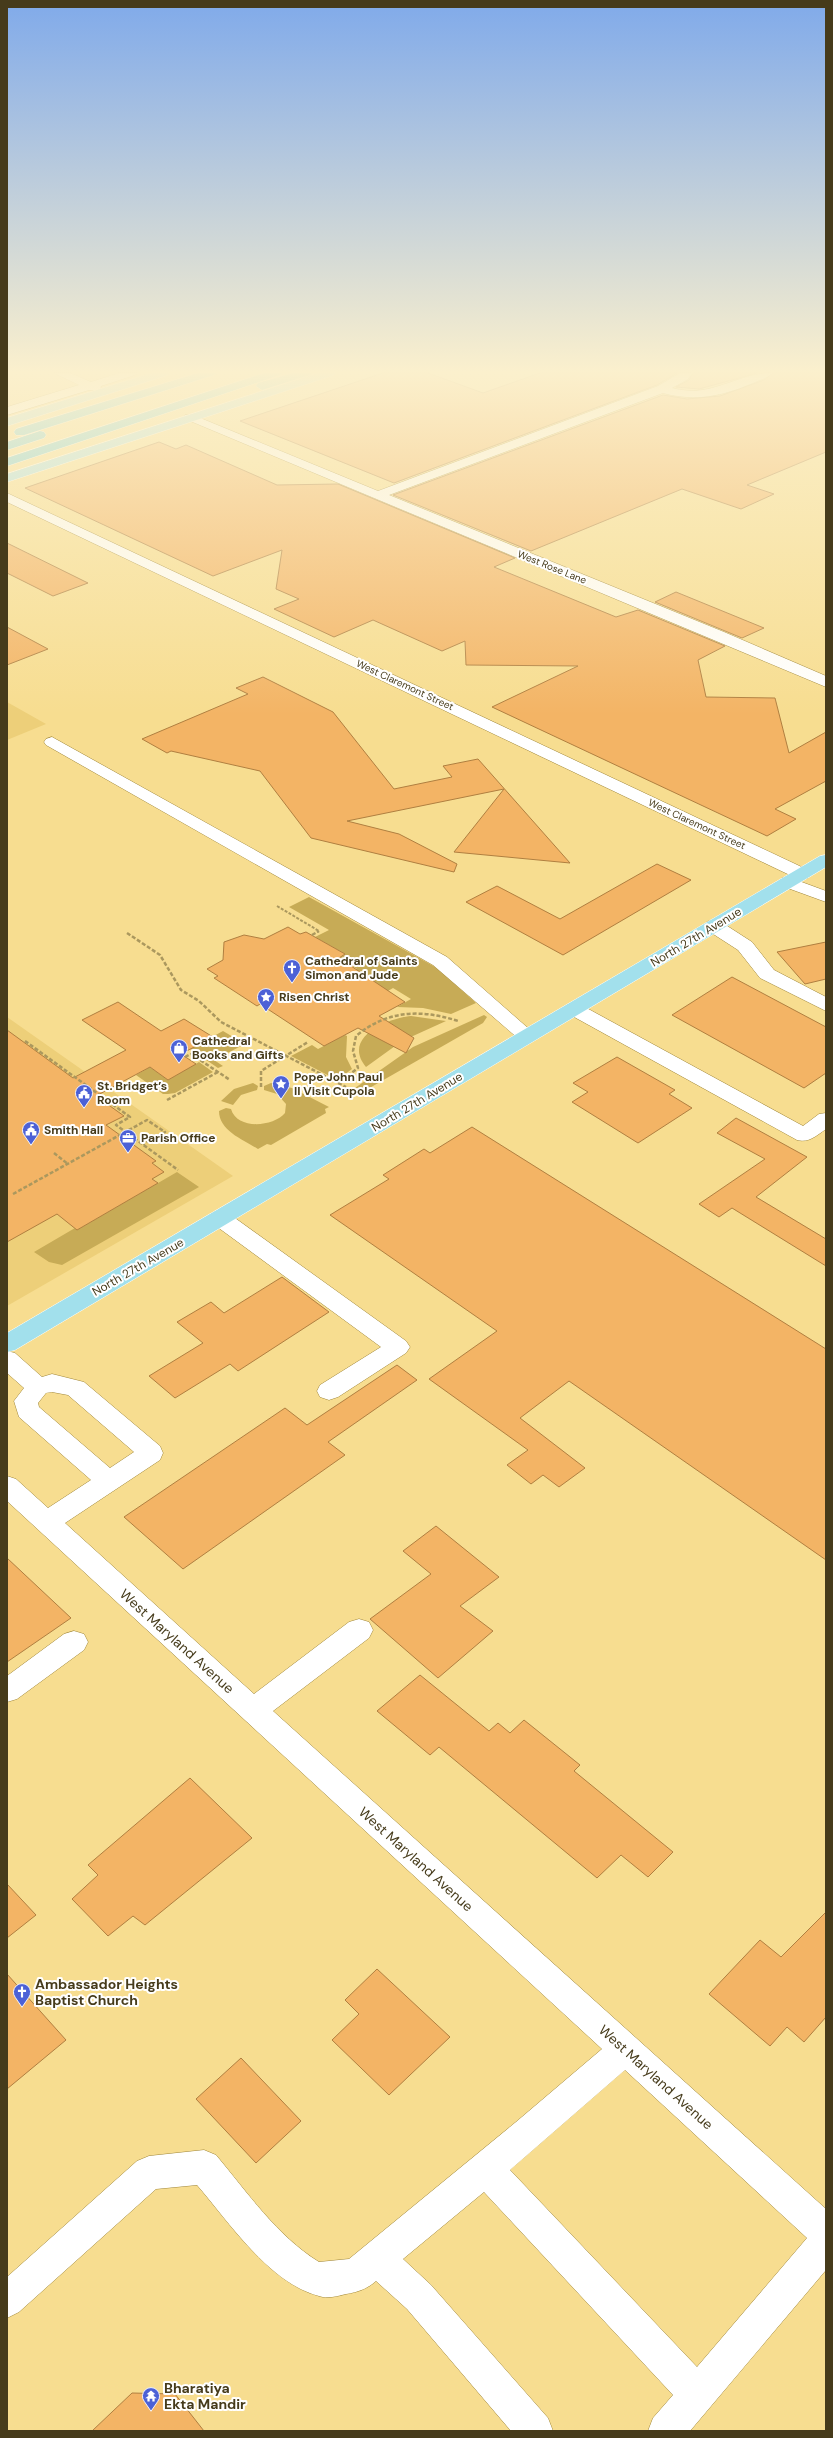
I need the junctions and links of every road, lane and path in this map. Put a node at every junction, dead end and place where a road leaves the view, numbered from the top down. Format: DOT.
graph roads {
  1 [pos="356,487"];
  2 [pos="402,487"];
  3 [pos="378,496"];
  4 [pos="7,497"];
  5 [pos="826,682"];
  6 [pos="52,742"];
  7 [pos="826,860"];
  8 [pos="795,878"];
  9 [pos="826,897"];
  10 [pos="277,906"];
  11 [pos="714,926"];
  12 [pos="127,933"];
  13 [pos="312,935"];
  14 [pos="826,1005"];
  15 [pos="574,1009"];
  16 [pos="458,1021"];
  17 [pos="527,1036"];
  18 [pos="26,1041"];
  19 [pos="308,1042"];
  20 [pos="285,1056"];
  21 [pos="185,1057"];
  22 [pos="218,1072"];
  23 [pos="230,1080"];
  24 [pos="338,1083"];
  25 [pos="262,1087"];
  26 [pos="346,1087"];
  27 [pos="167,1100"];
  28 [pos="826,1119"];
  29 [pos="125,1132"];
  30 [pos="143,1144"];
  31 [pos="54,1153"];
  32 [pos="68,1164"];
  33 [pos="178,1170"];
  34 [pos="13,1194"];
  35 [pos="220,1218"];
  36 [pos="7,1344"];
  37 [pos="7,1359"];
  38 [pos="38,1387"];
  39 [pos="329,1391"];
  40 [pos="109,1481"];
  41 [pos="7,1486"];
  42 [pos="47,1522"];
  43 [pos="359,1630"];
  44 [pos="74,1642"];
  45 [pos="7,1691"];
  46 [pos="253,1710"];
  47 [pos="625,2049"];
  48 [pos="486,2169"];
  49 [pos="826,2232"];
  50 [pos="826,2243"];
  51 [pos="377,2258"];
  52 [pos="7,2300"];
  53 [pos="697,2394"];
  54 [pos="535,2431"];
  55 [pos="666,2431"];
  1 -- 3 [label="street, West Rose Lane"];
  2 -- 3 [label="street"];
  3 -- 5 [label="street, West Rose Lane"];
  4 -- 8 [label="street, West Claremont Street"];
  6 -- 17 [label="street"];
  7 -- 8 [label="main road, North 27th Avenue"];
  8 -- 9 [label="street, West Claremont Street"];
  8 -- 11 [label="main road, North 27th Avenue"];
  10 -- 13 [label="path"];
  11 -- 14 [label="street"];
  11 -- 15 [label="main road, North 27th Avenue"];
  12 -- 20 [label="path"];
  15 -- 17 [label="main road, North 27th Avenue"];
  15 -- 28 [label="street"];
  16 -- 24 [label="path"];
  17 -- 35 [label="main road, North 27th Avenue"];
  18 -- 29 [label="path"];
  19 -- 20 [label="path"];
  20 -- 24 [label="path"];
  20 -- 25 [label="path"];
  21 -- 22 [label="path"];
  22 -- 23 [label="path"];
  22 -- 27 [label="path"];
  24 -- 26 [label="path"];
  29 -- 30 [label="path"];
  29 -- 30 [label="path"];
  29 -- 32 [label="path"];
  30 -- 33 [label="path"];
  31 -- 32 [label="path"];
  32 -- 34 [label="path"];
  35 -- 36 [label="main road, North 27th Avenue"];
  35 -- 39 [label="street"];
  37 -- 38 [label="street"];
  38 -- 40 [label="street"];
  38 -- 40 [label="street"];
  40 -- 42 [label="street"];
  41 -- 42 [label="street, West Maryland Avenue"];
  42 -- 46 [label="street, West Maryland Avenue"];
  43 -- 46 [label="street"];
  44 -- 45 [label="street"];
  46 -- 47 [label="street, West Maryland Avenue"];
  47 -- 48 [label="street"];
  47 -- 49 [label="street, West Maryland Avenue"];
  48 -- 51 [label="street"];
  48 -- 53 [label="street"];
  50 -- 53 [label="street"];
  51 -- 52 [label="street"];
  51 -- 54 [label="street"];
  53 -- 55 [label="street"];
}
